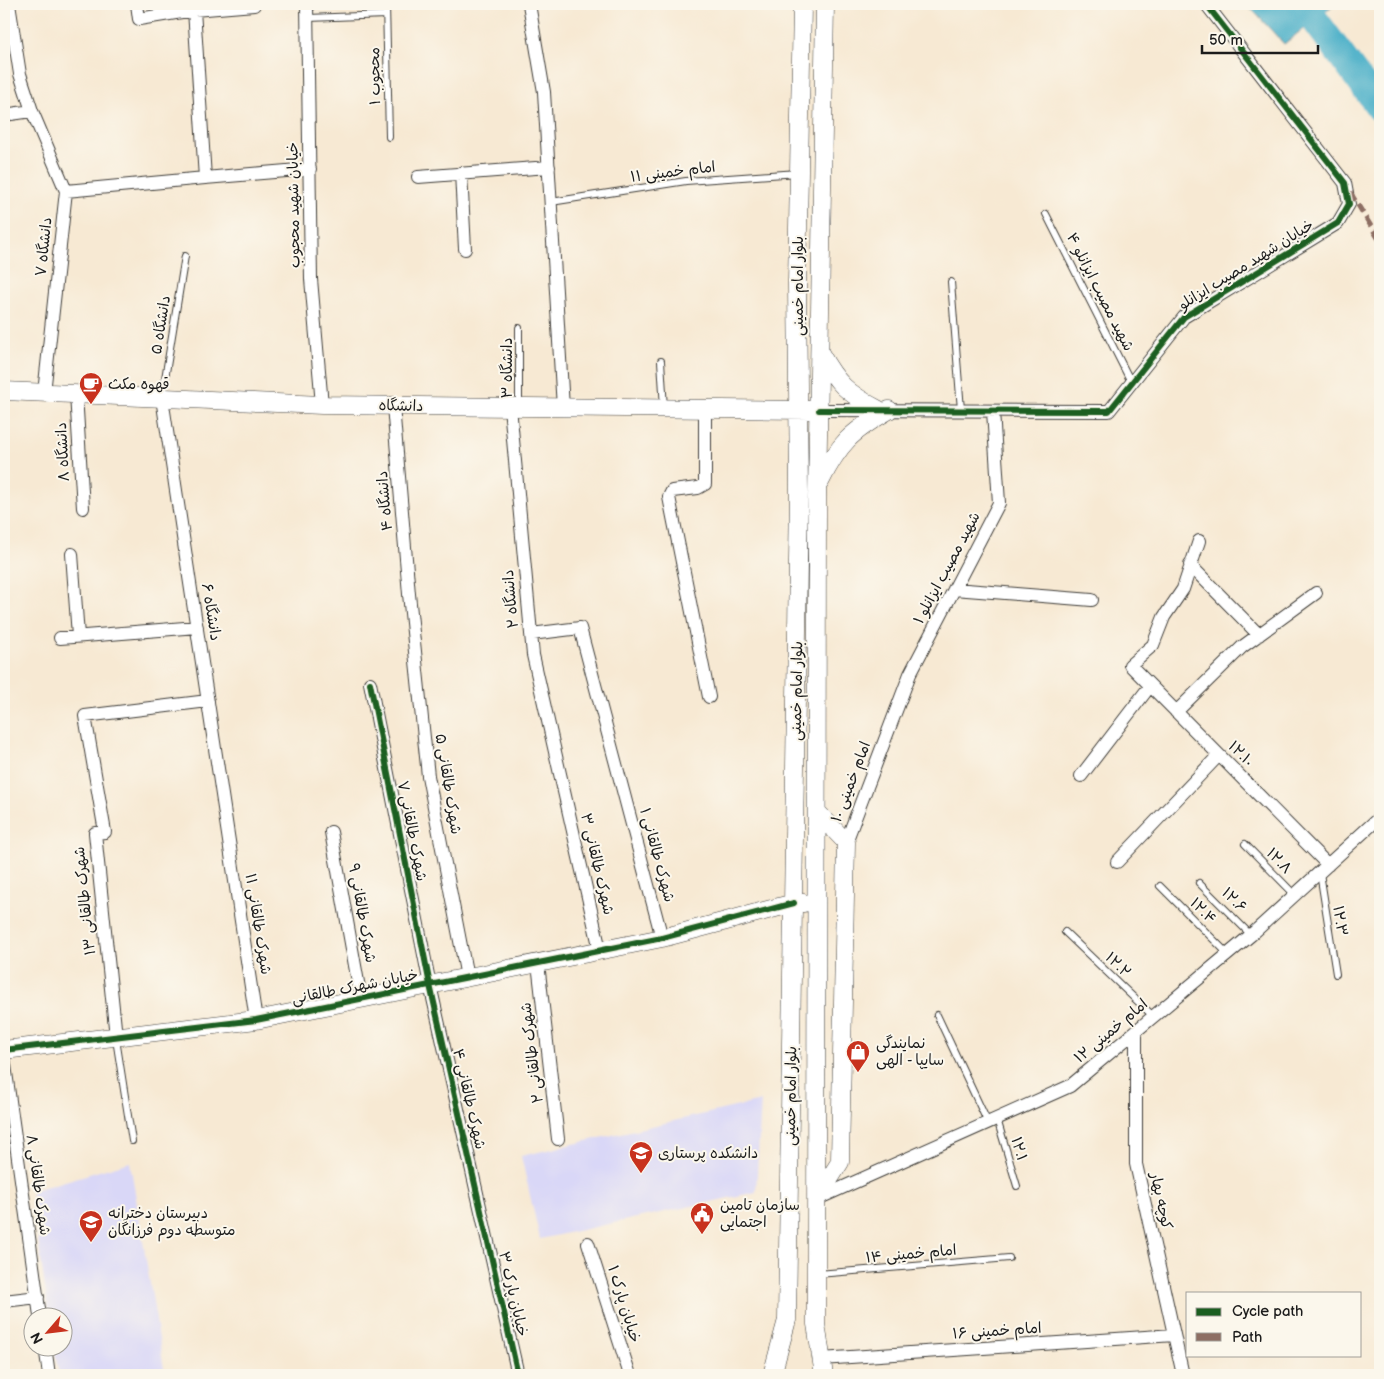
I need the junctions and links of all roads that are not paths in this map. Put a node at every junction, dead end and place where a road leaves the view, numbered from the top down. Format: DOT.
graph roads {
  1 [pos="9,4"];
  2 [pos="137,4"];
  3 [pos="307,4"];
  4 [pos="386,4"];
  5 [pos="529,4"];
  6 [pos="802,4"];
  7 [pos="825,4"];
  8 [pos="1206,4"];
  9 [pos="254,5"];
  10 [pos="194,10"];
  11 [pos="386,15"];
  12 [pos="308,18"];
  13 [pos="32,111"];
  14 [pos="4,115"];
  15 [pos="389,137"];
  16 [pos="549,167"];
  17 [pos="310,170"];
  18 [pos="799,173"];
  19 [pos="460,174"];
  20 [pos="418,177"];
  21 [pos="205,178"];
  22 [pos="66,191"];
  23 [pos="551,202"];
  24 [pos="1046,214"];
  25 [pos="465,249"];
  26 [pos="186,256"];
  27 [pos="951,282"];
  28 [pos="519,328"];
  29 [pos="820,353"];
  30 [pos="660,361"];
  31 [pos="1131,382"];
  32 [pos="4,391"];
  33 [pos="44,393"];
  34 [pos="76,394"];
  35 [pos="162,398"];
  36 [pos="322,405"];
  37 [pos="393,406"];
  38 [pos="515,407"];
  39 [pos="563,408"];
  40 [pos="665,409"];
  41 [pos="705,409"];
  42 [pos="798,410"];
  43 [pos="819,410"];
  44 [pos="884,410"];
  45 [pos="961,410"];
  46 [pos="993,410"];
  47 [pos="818,487"];
  48 [pos="83,508"];
  49 [pos="1199,541"];
  50 [pos="72,554"];
  51 [pos="1190,565"];
  52 [pos="954,589"];
  53 [pos="1316,593"];
  54 [pos="409,594"];
  55 [pos="1092,600"];
  56 [pos="197,626"];
  57 [pos="531,634"];
  58 [pos="1259,634"];
  59 [pos="78,636"];
  60 [pos="60,638"];
  61 [pos="370,683"];
  62 [pos="1150,686"];
  63 [pos="709,696"];
  64 [pos="208,701"];
  65 [pos="1176,712"];
  66 [pos="887,733"];
  67 [pos="1219,755"];
  68 [pos="1081,776"];
  69 [pos="563,785"];
  70 [pos="817,812"];
  71 [pos="1380,817"];
  72 [pos="227,832"];
  73 [pos="332,832"];
  74 [pos="846,842"];
  75 [pos="1246,844"];
  76 [pos="1117,862"];
  77 [pos="1324,869"];
  78 [pos="1199,883"];
  79 [pos="1160,886"];
  80 [pos="1295,896"];
  81 [pos="794,903"];
  82 [pos="817,910"];
  83 [pos="844,920"];
  84 [pos="1064,932"];
  85 [pos="1251,935"];
  86 [pos="662,938"];
  87 [pos="600,950"];
  88 [pos="1228,954"];
  89 [pos="538,963"];
  90 [pos="1336,974"];
  91 [pos="467,977"];
  92 [pos="430,985"];
  93 [pos="361,999"];
  94 [pos="937,1015"];
  95 [pos="1153,1016"];
  96 [pos="256,1020"];
  97 [pos="1136,1031"];
  98 [pos="116,1037"];
  99 [pos="4,1050"];
  100 [pos="4,1058"];
  101 [pos="992,1121"];
  102 [pos="558,1139"];
  103 [pos="132,1141"];
  104 [pos="1017,1186"];
  105 [pos="816,1199"];
  106 [pos="483,1218"];
  107 [pos="588,1243"];
  108 [pos="1009,1258"];
  109 [pos="816,1274"];
  110 [pos="38,1297"];
  111 [pos="4,1301"];
  112 [pos="39,1306"];
  113 [pos="1174,1335"];
  114 [pos="46,1356"];
  115 [pos="823,1367"];
  116 [pos="49,1375"];
  117 [pos="518,1375"];
  118 [pos="630,1375"];
  119 [pos="772,1375"];
  120 [pos="1183,1375"];
  1 -- 13 [label="street, دانشگاه ۷"];
  2 -- 10 [label="street"];
  3 -- 12 [label="street, خیابان شهید محجوب"];
  4 -- 11 [label="lane, محجوب ۱"];
  5 -- 16 [label="street"];
  6 -- 18 [label="main road, بلوار امام خمینی"];
  7 -- 29 [label="main road, بلوار امام خمینی"];
  8 -- 31 [label="street, خیابان شهید مصیب ایزانلو"];
  9 -- 10 [label="street"];
  10 -- 21 [label="street"];
  11 -- 12 [label="lane"];
  11 -- 15 [label="lane, محجوب ۱"];
  12 -- 17 [label="street, خیابان شهید محجوب"];
  13 -- 14 [label="street"];
  13 -- 22 [label="street, دانشگاه ۷"];
  16 -- 19 [label="street"];
  16 -- 23 [label="street"];
  17 -- 21 [label="street"];
  17 -- 36 [label="street, خیابان شهید محجوب"];
  18 -- 23 [label="lane, امام خمینی ۱۱"];
  18 -- 42 [label="main road, بلوار امام خمینی"];
  19 -- 20 [label="street"];
  19 -- 25 [label="street"];
  21 -- 22 [label="street"];
  22 -- 33 [label="street, دانشگاه ۷"];
  23 -- 39 [label="street"];
  24 -- 31 [label="lane, شهید مصیب ایزانلو ۴"];
  26 -- 35 [label="lane, دانشگاه ۵"];
  27 -- 45 [label="lane"];
  28 -- 38 [label="lane, دانشگاه ۳"];
  29 -- 43 [label="main road, بلوار امام خمینی"];
  29 -- 44 [label="main road"];
  30 -- 40 [label="lane"];
  31 -- 46 [label="street, خیابان شهید مصیب ایزانلو"];
  32 -- 33 [label="main road, دانشگاه"];
  33 -- 34 [label="main road, دانشگاه"];
  34 -- 35 [label="main road, دانشگاه"];
  34 -- 48 [label="street, دانشگاه ۸"];
  35 -- 36 [label="main road, دانشگاه"];
  35 -- 56 [label="street, دانشگاه ۶"];
  36 -- 37 [label="main road, دانشگاه"];
  37 -- 38 [label="main road, دانشگاه"];
  37 -- 54 [label="street, دانشگاه ۴"];
  38 -- 39 [label="main road, دانشگاه"];
  38 -- 57 [label="street, دانشگاه ۲"];
  39 -- 40 [label="main road, دانشگاه"];
  40 -- 41 [label="main road, دانشگاه"];
  41 -- 42 [label="main road, دانشگاه"];
  41 -- 63 [label="street"];
  42 -- 43 [label="main road, دانشگاه"];
  42 -- 81 [label="main road, بلوار امام خمینی"];
  43 -- 44 [label="street, خیابان شهید مصیب ایزانلو"];
  43 -- 47 [label="main road, بلوار امام خمینی"];
  44 -- 45 [label="street, خیابان شهید مصیب ایزانلو"];
  44 -- 47 [label="main road"];
  45 -- 46 [label="street, خیابان شهید مصیب ایزانلو"];
  46 -- 52 [label="street, شهید مصیب ایزانلو ۱"];
  47 -- 70 [label="main road, بلوار امام خمینی"];
  49 -- 51 [label="street"];
  50 -- 59 [label="street"];
  51 -- 58 [label="street"];
  51 -- 62 [label="street, ۱۲.۱۰"];
  52 -- 55 [label="street"];
  52 -- 66 [label="street, شهید مصیب ایزانلو ۱"];
  53 -- 58 [label="street"];
  54 -- 91 [label="street, شهرک طالقانی ۵"];
  56 -- 59 [label="street"];
  56 -- 64 [label="street, دانشگاه ۶"];
  57 -- 69 [label="street, دانشگاه ۲"];
  57 -- 86 [label="street, شهرک طالقانی ۱"];
  58 -- 65 [label="street"];
  59 -- 60 [label="street"];
  61 -- 92 [label="street, شهرک طالقانی ۷"];
  62 -- 65 [label="street, ۱۲.۱۰"];
  62 -- 68 [label="street"];
  64 -- 72 [label="street, دانشگاه ۶"];
  64 -- 98 [label="street, شهرک طالقانی ۱۳"];
  65 -- 67 [label="street, ۱۲.۱۰"];
  66 -- 74 [label="street, امام خمینی ۱۰"];
  67 -- 76 [label="street"];
  67 -- 77 [label="street, ۱۲.۱۰"];
  69 -- 87 [label="street, شهرک طالقانی ۳"];
  70 -- 74 [label="main road"];
  70 -- 82 [label="main road, بلوار امام خمینی"];
  71 -- 77 [label="street, امام خمینی ۱۲"];
  72 -- 96 [label="street, شهرک طالقانی ۱۱"];
  73 -- 93 [label="street, شهرک طالقانی ۹"];
  74 -- 83 [label="main road"];
  75 -- 80 [label="lane, ۱۲.۸"];
  77 -- 80 [label="street, امام خمینی ۱۲"];
  77 -- 90 [label="lane, ۱۲.۳"];
  78 -- 85 [label="lane, ۱۲.۶"];
  79 -- 88 [label="lane, ۱۲.۴"];
  80 -- 85 [label="street, امام خمینی ۱۲"];
  81 -- 82 [label="main road, خیابان شهرک طالقانی"];
  81 -- 86 [label="main road, خیابان شهرک طالقانی"];
  81 -- 119 [label="main road, بلوار امام خمینی"];
  82 -- 83 [label="main road, خیابان شهرک طالقانی"];
  82 -- 105 [label="main road, بلوار امام خمینی"];
  83 -- 105 [label="main road"];
  84 -- 95 [label="lane, ۱۲.۲"];
  85 -- 88 [label="street, امام خمینی ۱۲"];
  86 -- 87 [label="main road, خیابان شهرک طالقانی"];
  87 -- 89 [label="main road, خیابان شهرک طالقانی"];
  88 -- 95 [label="street, امام خمینی ۱۲"];
  89 -- 91 [label="main road, خیابان شهرک طالقانی"];
  89 -- 102 [label="street, شهرک طالقانی ۲"];
  91 -- 92 [label="main road, خیابان شهرک طالقانی"];
  92 -- 93 [label="main road, خیابان شهرک طالقانی"];
  92 -- 106 [label="street, شهرک طالقانی ۴"];
  93 -- 96 [label="main road, خیابان شهرک طالقانی"];
  94 -- 101 [label="lane, ۱۲.۱"];
  95 -- 97 [label="street, امام خمینی ۱۲"];
  96 -- 98 [label="main road, خیابان شهرک طالقانی"];
  97 -- 101 [label="street, امام خمینی ۱۲"];
  97 -- 113 [label="street, کوچه بهار"];
  98 -- 99 [label="main road, خیابان شهرک طالقانی"];
  98 -- 103 [label="lane"];
  100 -- 110 [label="street, شهرک طالقانی ۸"];
  101 -- 104 [label="lane, ۱۲.۱"];
  101 -- 105 [label="street, امام خمینی ۱۲"];
  105 -- 109 [label="main road, بلوار امام خمینی"];
  106 -- 117 [label="street, خیابان پارک ۳"];
  107 -- 118 [label="street, خیابان پارک ۱"];
  108 -- 109 [label="lane, امام خمینی ۱۴"];
  109 -- 115 [label="main road, بلوار امام خمینی"];
  110 -- 111 [label="street"];
  110 -- 112 [label="street, شهرک طالقانی ۸"];
  113 -- 115 [label="street, امام خمینی ۱۶"];
  113 -- 120 [label="street, کوچه بهار"];
  114 -- 116 [label="street"];
}
